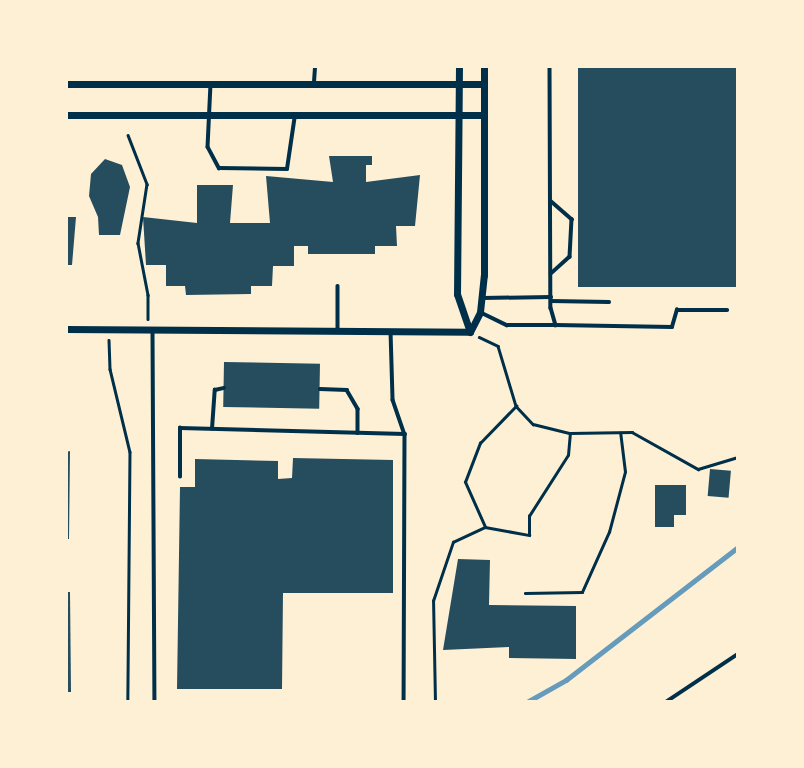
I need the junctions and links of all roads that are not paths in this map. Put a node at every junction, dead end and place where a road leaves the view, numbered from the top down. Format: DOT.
graph roads {
  1 [pos="315,66"];
  2 [pos="459,66"];
  3 [pos="484,66"];
  4 [pos="550,66"];
  5 [pos="66,85"];
  6 [pos="211,85"];
  7 [pos="314,85"];
  8 [pos="459,85"];
  9 [pos="484,85"];
  10 [pos="66,115"];
  11 [pos="210,115"];
  12 [pos="295,115"];
  13 [pos="459,115"];
  14 [pos="484,115"];
  15 [pos="551,201"];
  16 [pos="551,274"];
  17 [pos="338,286"];
  18 [pos="482,298"];
  19 [pos="551,299"];
  20 [pos="609,302"];
  21 [pos="727,310"];
  22 [pos="480,312"];
  23 [pos="556,325"];
  24 [pos="66,329"];
  25 [pos="153,329"];
  26 [pos="338,331"];
  27 [pos="391,331"];
  28 [pos="470,332"];
  29 [pos="224,388"];
  30 [pos="320,389"];
  31 [pos="212,429"];
  32 [pos="358,433"];
  33 [pos="405,434"];
  34 [pos="180,477"];
  35 [pos="737,654"];
  36 [pos="155,702"];
  37 [pos="404,702"];
  38 [pos="666,702"];
  1 -- 7 [label="lane"];
  2 -- 8 [label="street"];
  3 -- 9 [label="street"];
  4 -- 15 [label="lane"];
  5 -- 6 [label="street"];
  6 -- 7 [label="street"];
  6 -- 11 [label="lane"];
  7 -- 8 [label="street"];
  8 -- 9 [label="street"];
  8 -- 13 [label="street"];
  9 -- 14 [label="street"];
  10 -- 11 [label="street"];
  11 -- 12 [label="street"];
  11 -- 12 [label="lane"];
  12 -- 13 [label="street"];
  13 -- 14 [label="street"];
  13 -- 28 [label="street"];
  14 -- 18 [label="street"];
  15 -- 16 [label="lane"];
  15 -- 16 [label="lane"];
  16 -- 19 [label="lane"];
  17 -- 26 [label="lane"];
  18 -- 19 [label="lane"];
  18 -- 22 [label="street"];
  19 -- 20 [label="lane"];
  19 -- 23 [label="lane"];
  21 -- 23 [label="lane"];
  22 -- 23 [label="lane"];
  22 -- 28 [label="street"];
  24 -- 25 [label="street"];
  25 -- 26 [label="street"];
  25 -- 36 [label="lane"];
  26 -- 27 [label="street"];
  27 -- 28 [label="street"];
  27 -- 33 [label="lane"];
  29 -- 31 [label="lane"];
  30 -- 32 [label="lane"];
  31 -- 32 [label="lane"];
  31 -- 34 [label="lane"];
  32 -- 33 [label="lane"];
  33 -- 37 [label="lane"];
  35 -- 38 [label="lane"];
}
